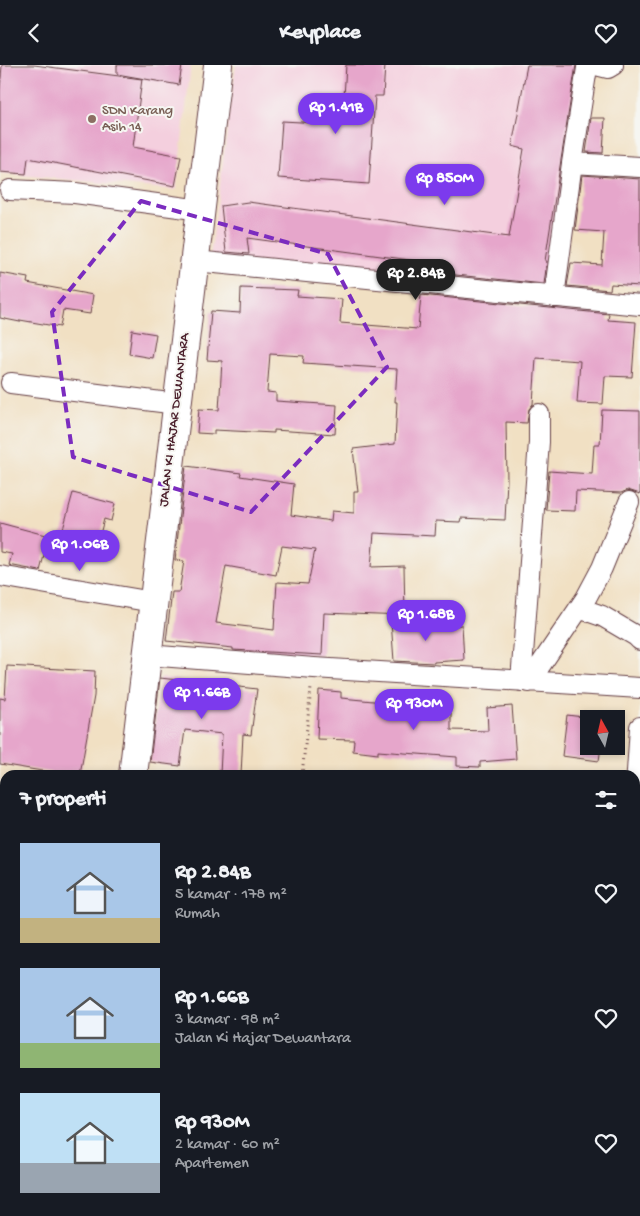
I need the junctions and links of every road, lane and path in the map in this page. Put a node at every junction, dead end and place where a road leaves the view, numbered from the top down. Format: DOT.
graph roads {
  1 [pos="218,65"];
  2 [pos="590,65"];
  3 [pos="596,65"];
  4 [pos="612,65"];
  5 [pos="572,163"];
  6 [pos="640,167"];
  7 [pos="10,190"];
  8 [pos="201,209"];
  9 [pos="194,261"];
  10 [pos="554,297"];
  11 [pos="640,305"];
  12 [pos="11,383"];
  13 [pos="177,404"];
  14 [pos="539,414"];
  15 [pos="629,502"];
  16 [pos="0,576"];
  17 [pos="153,602"];
  18 [pos="579,608"];
  19 [pos="640,640"];
  20 [pos="147,655"];
  21 [pos="314,668"];
  22 [pos="525,681"];
  23 [pos="640,688"];
  24 [pos="640,727"];
  25 [pos="134,770"];
  26 [pos="303,770"];
  27 [pos="637,770"];
  1 -- 8 [label="main road, JALAN KI HAJAR DEWANTARA"];
  2 -- 5 [label="street"];
  3 -- 4 [label="street"];
  5 -- 6 [label="street"];
  5 -- 10 [label="street"];
  7 -- 8 [label="street"];
  8 -- 9 [label="main road, JALAN KI HAJAR DEWANTARA"];
  9 -- 10 [label="street"];
  9 -- 13 [label="main road, JALAN KI HAJAR DEWANTARA"];
  10 -- 11 [label="street"];
  12 -- 13 [label="street"];
  13 -- 17 [label="main road, JALAN KI HAJAR DEWANTARA"];
  14 -- 22 [label="street"];
  15 -- 18 [label="street"];
  16 -- 17 [label="street"];
  17 -- 20 [label="main road, JALAN KI HAJAR DEWANTARA"];
  18 -- 19 [label="street"];
  18 -- 22 [label="street"];
  20 -- 21 [label="street"];
  20 -- 25 [label="main road, JALAN KI HAJAR DEWANTARA"];
  21 -- 22 [label="street"];
  21 -- 26 [label="path"];
  22 -- 23 [label="street"];
  24 -- 27 [label="street"];
}
